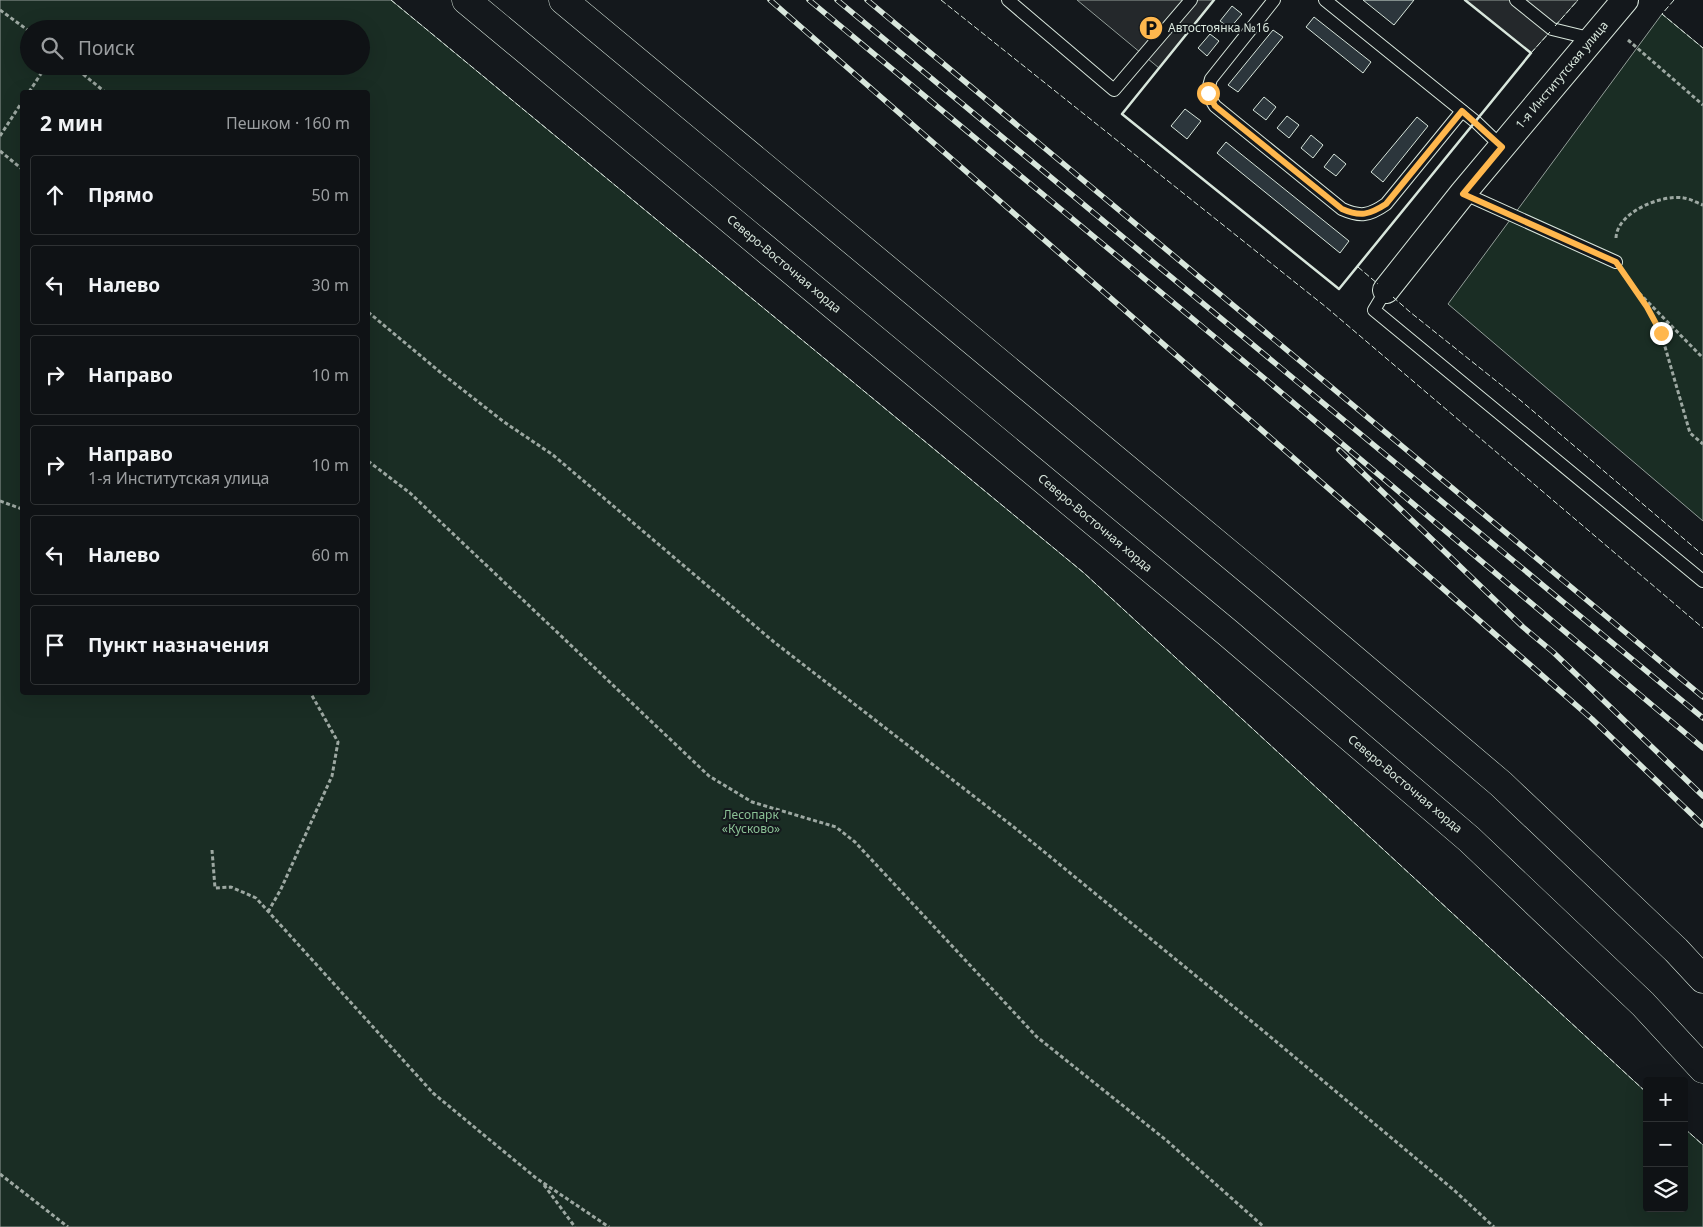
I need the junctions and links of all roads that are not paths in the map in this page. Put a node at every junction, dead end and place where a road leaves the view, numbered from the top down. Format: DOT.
graph roads {
  1 [pos="466,0"];
  2 [pos="563,0"];
  3 [pos="1008,0"];
  4 [pos="1191,0"];
  5 [pos="1274,0"];
  6 [pos="1325,0"];
  7 [pos="1516,0"];
  8 [pos="1625,0"];
  9 [pos="1600,30"];
  10 [pos="1462,111"];
  11 [pos="1502,147"];
  12 [pos="1463,194"];
  13 [pos="1616,262"];
  14 [pos="1386,290"];
  15 [pos="1703,581"];
  16 [pos="1703,979"];
  17 [pos="1703,1069"];
  1 -- 17 [label="main road, Северо-Восточная хорда"];
  2 -- 16 [label="main road"];
  3 -- 4 [label="lane"];
  5 -- 10 [label="lane"];
  6 -- 10 [label="lane"];
  7 -- 9 [label="lane"];
  8 -- 9 [label="street, 1-я Институтская улица"];
  9 -- 11 [label="street, 1-я Институтская улица"];
  10 -- 11 [label="lane"];
  11 -- 12 [label="street, 1-я Институтская улица"];
  12 -- 13 [label="lane"];
  12 -- 14 [label="street, 1-я Институтская улица"];
  14 -- 15 [label="lane"];
}
